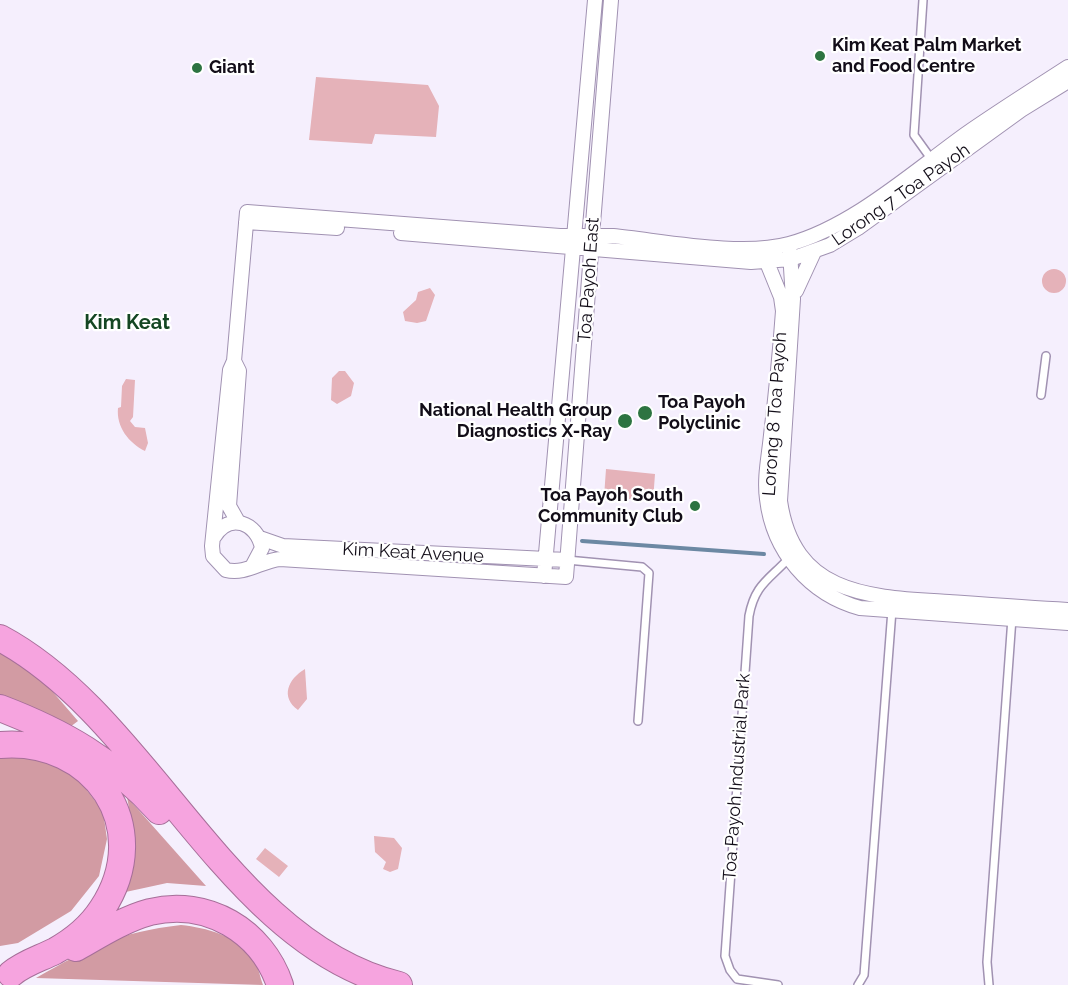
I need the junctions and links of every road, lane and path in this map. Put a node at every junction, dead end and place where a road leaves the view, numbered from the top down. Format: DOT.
graph roads {
  1 [pos="595,0"];
  2 [pos="611,0"];
  3 [pos="923,0"];
  4 [pos="1068,67"];
  5 [pos="1068,81"];
  6 [pos="932,160"];
  7 [pos="246,217"];
  8 [pos="574,242"];
  9 [pos="592,243"];
  10 [pos="788,244"];
  11 [pos="814,252"];
  12 [pos="791,259"];
  13 [pos="766,260"];
  14 [pos="793,299"];
  15 [pos="1046,356"];
  16 [pos="234,361"];
  17 [pos="1041,394"];
  18 [pos="238,522"];
  19 [pos="214,537"];
  20 [pos="260,538"];
  21 [pos="793,554"];
  22 [pos="546,560"];
  23 [pos="567,560"];
  24 [pos="253,566"];
  25 [pos="544,576"];
  26 [pos="892,604"];
  27 [pos="1068,610"];
  28 [pos="1012,612"];
  29 [pos="1068,623"];
  30 [pos="0,638"];
  31 [pos="0,708"];
  32 [pos="638,721"];
  33 [pos="0,745"];
  34 [pos="5,975"];
  35 [pos="280,985"];
  36 [pos="370,985"];
  37 [pos="399,985"];
  38 [pos="778,985"];
  39 [pos="858,985"];
  40 [pos="989,985"];
  1 -- 8 [label="street, Toa Payoh East"];
  2 -- 9 [label="street, Toa Payoh East"];
  3 -- 6 [label="lane"];
  4 -- 6 [label="street, Lorong 7 Toa Payoh"];
  5 -- 11 [label="street, Lorong 7 Toa Payoh"];
  6 -- 10 [label="street, Lorong 7 Toa Payoh"];
  7 -- 8 [label="street, Toa Payoh East"];
  7 -- 16 [label="street, Kim Keat Avenue"];
  8 -- 9 [label="street, Lorong 7 Toa Payoh"];
  8 -- 22 [label="street, Toa Payoh East"];
  9 -- 10 [label="street, Lorong 7 Toa Payoh"];
  9 -- 13 [label="street, Lorong 7 Toa Payoh"];
  9 -- 23 [label="street, Toa Payoh East"];
  10 -- 12 [label="street, Lorong 8 Toa Payoh"];
  11 -- 12 [label="street, Lorong 7 Toa Payoh"];
  11 -- 14 [label="street"];
  12 -- 13 [label="street, Lorong 7 Toa Payoh"];
  12 -- 14 [label="street, Lorong 8 Toa Payoh"];
  13 -- 21 [label="street, Lorong 8 Toa Payoh"];
  14 -- 21 [label="street, Lorong 8 Toa Payoh"];
  15 -- 17 [label="lane"];
  16 -- 18 [label="street, Kim Keat Avenue"];
  16 -- 19 [label="street, Kim Keat Avenue"];
  18 -- 19 [label="street"];
  18 -- 20 [label="street, Kim Keat Avenue"];
  19 -- 24 [label="street, Kim Keat Avenue"];
  20 -- 22 [label="street, Kim Keat Avenue"];
  20 -- 24 [label="street"];
  21 -- 26 [label="street, Lorong 8 Toa Payoh"];
  21 -- 38 [label="lane, Toa Payoh Industrial Park"];
  22 -- 23 [label="street, Kim Keat Avenue"];
  22 -- 25 [label="street, Toa Payoh East"];
  23 -- 25 [label="street"];
  23 -- 32 [label="lane"];
  24 -- 25 [label="street, Kim Keat Avenue"];
  26 -- 28 [label="street, Lorong 8 Toa Payoh"];
  26 -- 39 [label="lane"];
  27 -- 28 [label="street, Lorong 8 Toa Payoh"];
  28 -- 29 [label="street, Lorong 8 Toa Payoh"];
  28 -- 40 [label="lane"];
  30 -- 37 [label="highway"];
  31 -- 36 [label="highway"];
  33 -- 34 [label="highway"];
  34 -- 35 [label="highway"];
}
